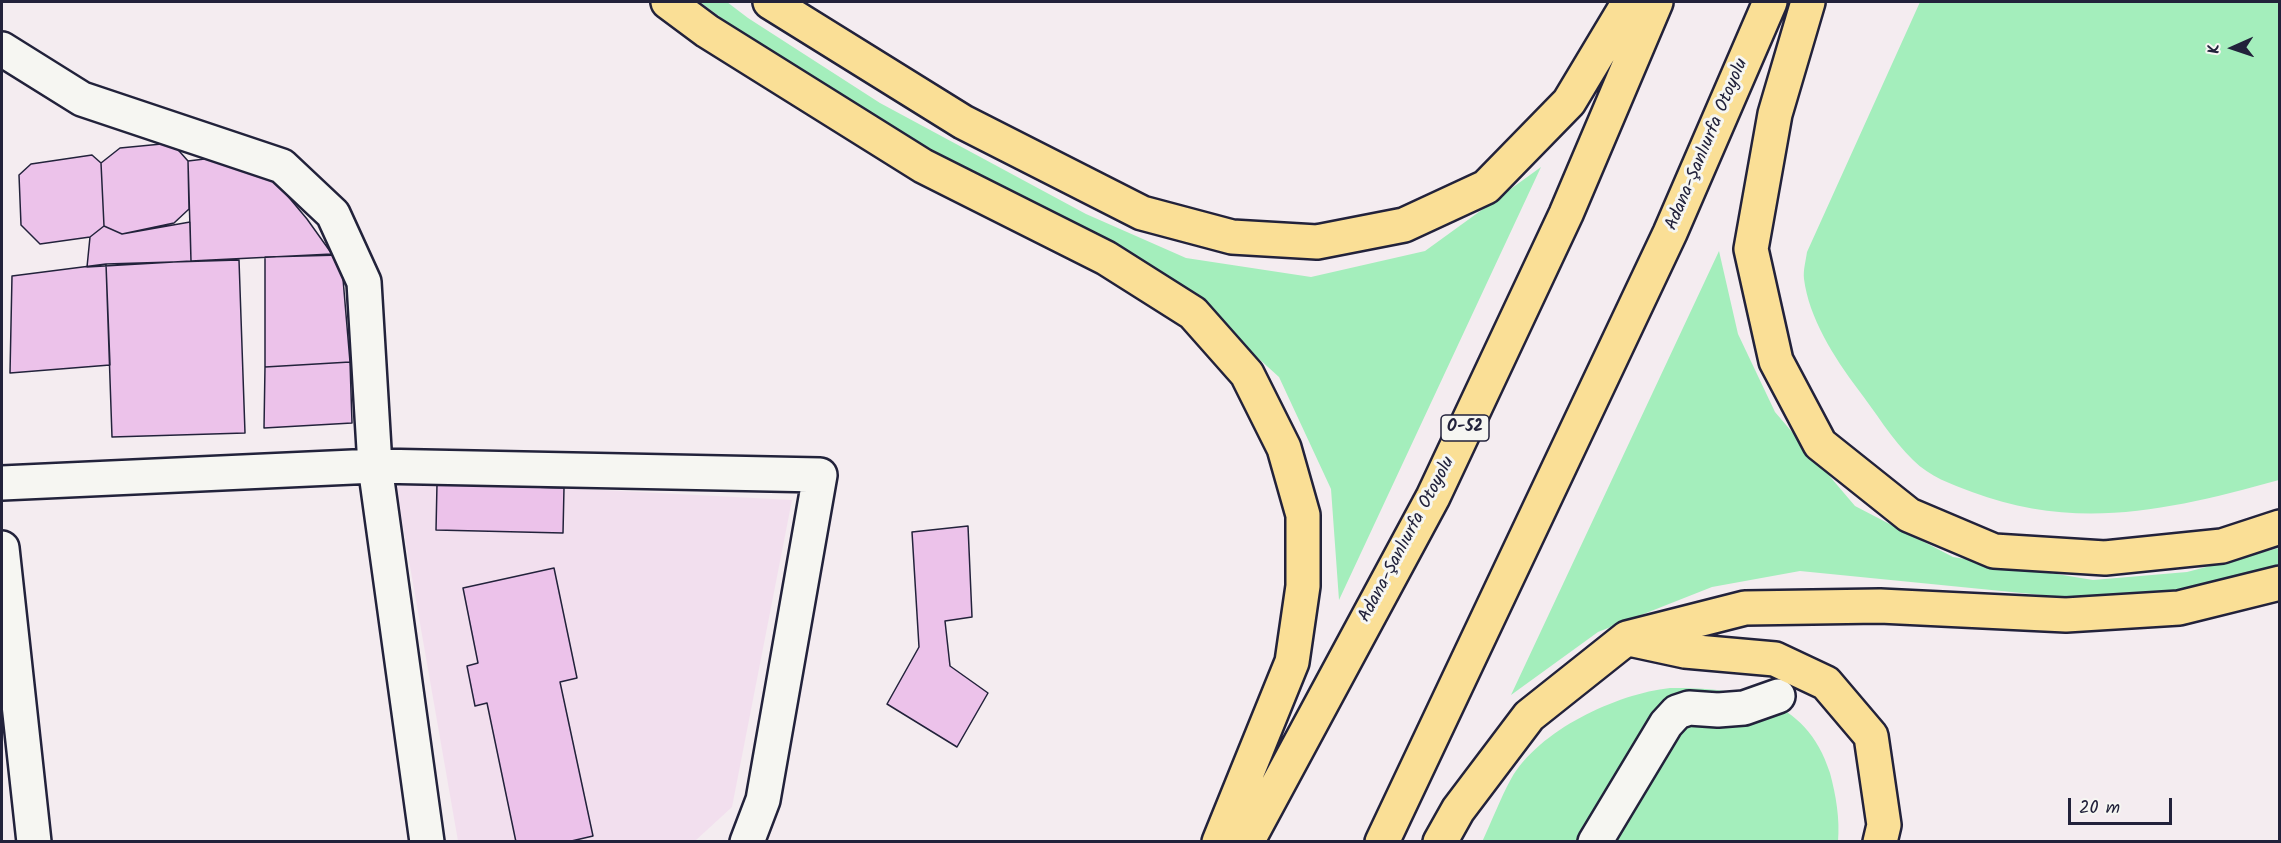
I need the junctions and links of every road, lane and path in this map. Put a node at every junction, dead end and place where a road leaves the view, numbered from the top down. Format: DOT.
graph roads {
  1 [pos="668,2"];
  2 [pos="770,2"];
  3 [pos="1629,2"];
  4 [pos="1656,2"];
  5 [pos="1770,2"];
  6 [pos="1808,2"];
  7 [pos="2,49"];
  8 [pos="375,466"];
  9 [pos="2,483"];
  10 [pos="2280,527"];
  11 [pos="2,548"];
  12 [pos="2280,584"];
  13 [pos="1626,639"];
  14 [pos="1778,696"];
  15 [pos="34,842"];
  16 [pos="427,842"];
  17 [pos="747,842"];
  18 [pos="1219,842"];
  19 [pos="1247,842"];
  20 [pos="1382,842"];
  21 [pos="1440,842"];
  22 [pos="1595,842"];
  23 [pos="1880,842"];
  1 -- 18 [label="highway"];
  2 -- 3 [label="highway"];
  4 -- 19 [label="highway, Adana-Şanlıurfa Otoyolu / O-52"];
  5 -- 20 [label="highway, Adana-Şanlıurfa Otoyolu"];
  6 -- 10 [label="highway"];
  7 -- 8 [label="street"];
  8 -- 9 [label="street"];
  8 -- 16 [label="street"];
  8 -- 17 [label="street"];
  11 -- 15 [label="street"];
  12 -- 13 [label="highway"];
  13 -- 21 [label="highway"];
  13 -- 23 [label="highway"];
  14 -- 22 [label="street"];
}
